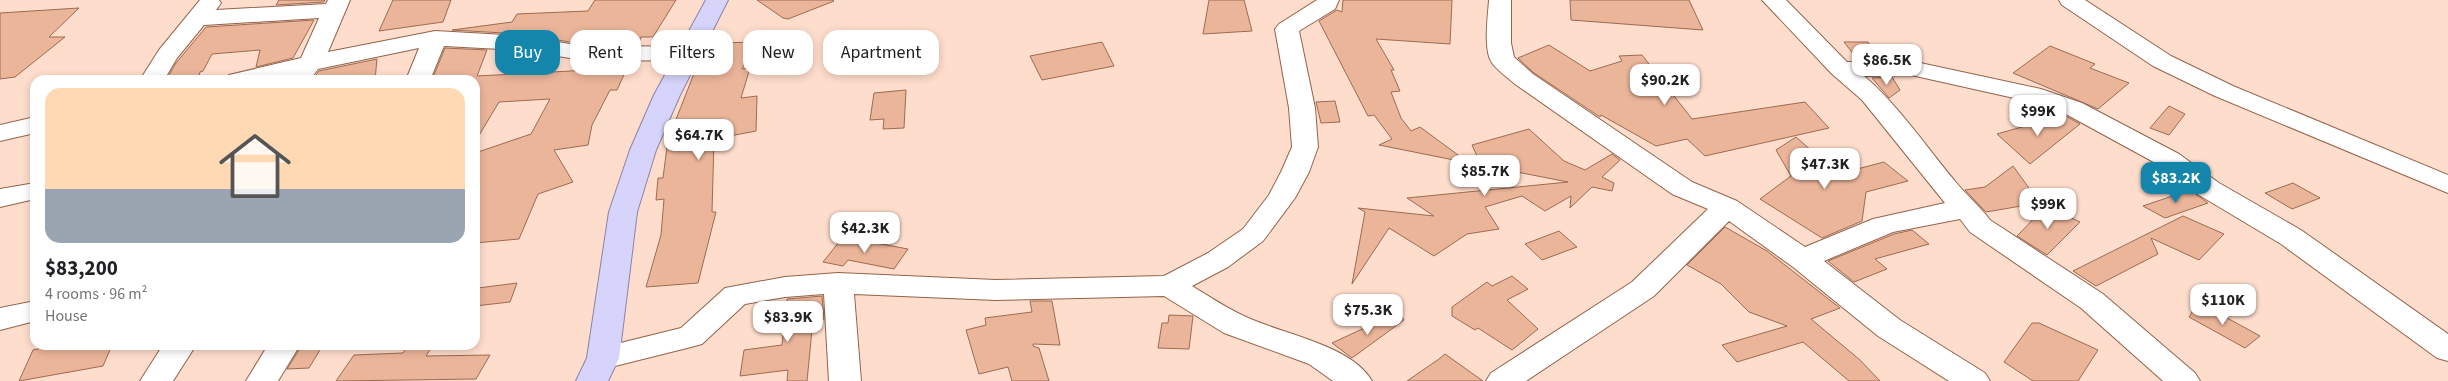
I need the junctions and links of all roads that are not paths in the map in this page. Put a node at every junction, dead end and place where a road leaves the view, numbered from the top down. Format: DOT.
graph roads {
  1 [pos="717,0"];
  2 [pos="1328,0"];
  3 [pos="1500,0"];
  4 [pos="1773,0"];
  5 [pos="2070,0"];
  6 [pos="336,5"];
  7 [pos="205,9"];
  8 [pos="701,30"];
  9 [pos="435,38"];
  10 [pos="651,53"];
  11 [pos="1841,69"];
  12 [pos="303,71"];
  13 [pos="155,75"];
  14 [pos="274,75"];
  15 [pos="420,75"];
  16 [pos="677,75"];
  17 [pos="30,126"];
  18 [pos="0,133"];
  19 [pos="2448,185"];
  20 [pos="30,192"];
  21 [pos="0,198"];
  22 [pos="1727,207"];
  23 [pos="1968,209"];
  24 [pos="1803,260"];
  25 [pos="838,283"];
  26 [pos="1169,286"];
  27 [pos="30,312"];
  28 [pos="0,319"];
  29 [pos="177,350"];
  30 [pos="281,350"];
  31 [pos="2448,350"];
  32 [pos="598,370"];
  33 [pos="156,381"];
  34 [pos="262,381"];
  35 [pos="845,381"];
  36 [pos="1356,381"];
  37 [pos="1502,381"];
  38 [pos="1974,381"];
  39 [pos="2184,381"];
  1 -- 8 [label="main road"];
  2 -- 26 [label="street"];
  3 -- 22 [label="street"];
  4 -- 11 [label="street"];
  5 -- 19 [label="street"];
  6 -- 7 [label="street"];
  6 -- 12 [label="street"];
  7 -- 13 [label="street"];
  9 -- 10 [label="street"];
  9 -- 12 [label="street"];
  9 -- 15 [label="street"];
  11 -- 23 [label="street"];
  11 -- 31 [label="street"];
  12 -- 14 [label="street"];
  16 -- 32 [label="main road"];
  17 -- 18 [label="street"];
  20 -- 21 [label="street"];
  22 -- 24 [label="street"];
  22 -- 37 [label="street"];
  23 -- 24 [label="street"];
  23 -- 39 [label="street"];
  24 -- 38 [label="street"];
  25 -- 26 [label="street"];
  25 -- 32 [label="street"];
  25 -- 35 [label="street"];
  26 -- 36 [label="street"];
  27 -- 28 [label="street"];
  29 -- 33 [label="street"];
  30 -- 34 [label="street"];
}
